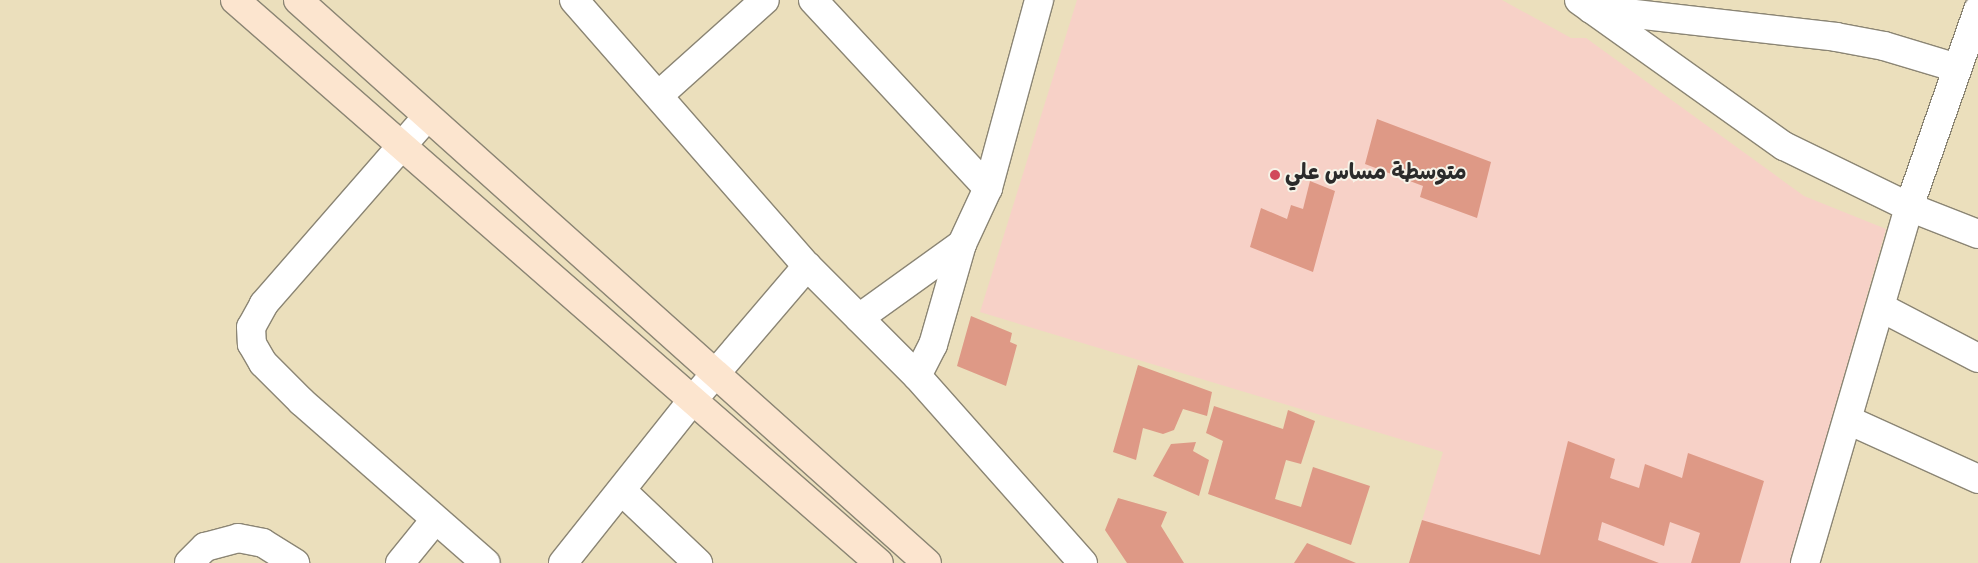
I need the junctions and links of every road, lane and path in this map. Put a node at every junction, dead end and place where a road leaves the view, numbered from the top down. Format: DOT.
graph roads {
  1 [pos="235,0"];
  2 [pos="298,0"];
  3 [pos="574,0"];
  4 [pos="764,0"];
  5 [pos="813,0"];
  6 [pos="1039,0"];
  7 [pos="1585,4"];
  8 [pos="1978,10"];
  9 [pos="1957,68"];
  10 [pos="659,95"];
  11 [pos="426,118"];
  12 [pos="399,148"];
  13 [pos="988,188"];
  14 [pos="1908,207"];
  15 [pos="1978,234"];
  16 [pos="962,244"];
  17 [pos="807,266"];
  18 [pos="599,268"];
  19 [pos="574,296"];
  20 [pos="1882,308"];
  21 [pos="859,318"];
  22 [pos="1978,357"];
  23 [pos="715,374"];
  24 [pos="917,376"];
  25 [pos="691,402"];
  26 [pos="1848,420"];
  27 [pos="1978,479"];
  28 [pos="622,491"];
  29 [pos="435,520"];
  30 [pos="189,563"];
  31 [pos="295,563"];
  32 [pos="400,563"];
  33 [pos="486,563"];
  34 [pos="563,563"];
  35 [pos="698,563"];
  36 [pos="879,563"];
  37 [pos="927,563"];
  38 [pos="1083,563"];
  39 [pos="1805,563"];
  1 -- 12 [label="street"];
  2 -- 11 [label="street"];
  3 -- 10 [label="street"];
  4 -- 10 [label="street"];
  5 -- 13 [label="street"];
  6 -- 13 [label="street"];
  7 -- 9 [label="street"];
  7 -- 14 [label="street"];
  8 -- 9 [label="street"];
  9 -- 14 [label="street"];
  10 -- 17 [label="street"];
  11 -- 12 [label="street"];
  11 -- 18 [label="street"];
  12 -- 19 [label="street"];
  12 -- 29 [label="street"];
  13 -- 16 [label="street"];
  14 -- 15 [label="street"];
  14 -- 20 [label="street"];
  16 -- 21 [label="street"];
  16 -- 24 [label="street"];
  17 -- 21 [label="street"];
  17 -- 23 [label="street"];
  18 -- 19 [label="street"];
  18 -- 23 [label="street"];
  19 -- 25 [label="street"];
  20 -- 22 [label="street"];
  20 -- 26 [label="street"];
  21 -- 24 [label="street"];
  23 -- 25 [label="street"];
  23 -- 37 [label="street"];
  24 -- 38 [label="street"];
  25 -- 28 [label="street"];
  25 -- 36 [label="street"];
  26 -- 27 [label="street"];
  26 -- 39 [label="street"];
  28 -- 34 [label="street"];
  28 -- 35 [label="street"];
  29 -- 32 [label="street"];
  29 -- 33 [label="street"];
  30 -- 31 [label="street"];
}
